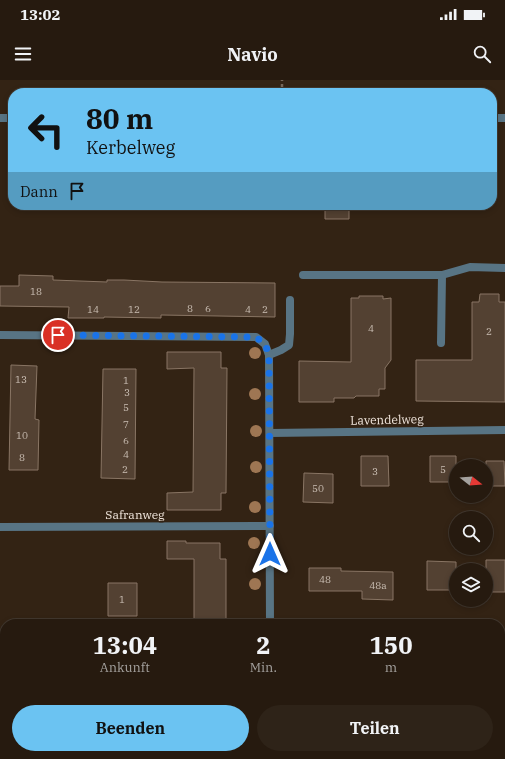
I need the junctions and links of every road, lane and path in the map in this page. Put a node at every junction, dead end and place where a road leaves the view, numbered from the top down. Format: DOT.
graph roads {
  1 [pos="505,268"];
  2 [pos="303,274"];
  3 [pos="442,275"];
  4 [pos="290,300"];
  5 [pos="0,335"];
  6 [pos="442,343"];
  7 [pos="269,355"];
  8 [pos="505,430"];
  9 [pos="270,433"];
  10 [pos="270,526"];
  11 [pos="0,527"];
  12 [pos="270,619"];
  1 -- 3 [label="street"];
  2 -- 3 [label="street"];
  3 -- 6 [label="street"];
  4 -- 7 [label="street"];
  5 -- 7 [label="street"];
  7 -- 9 [label="street"];
  8 -- 9 [label="street, Lavendelweg"];
  9 -- 10 [label="street"];
  10 -- 11 [label="street, Safranweg"];
  10 -- 12 [label="street"];
}
